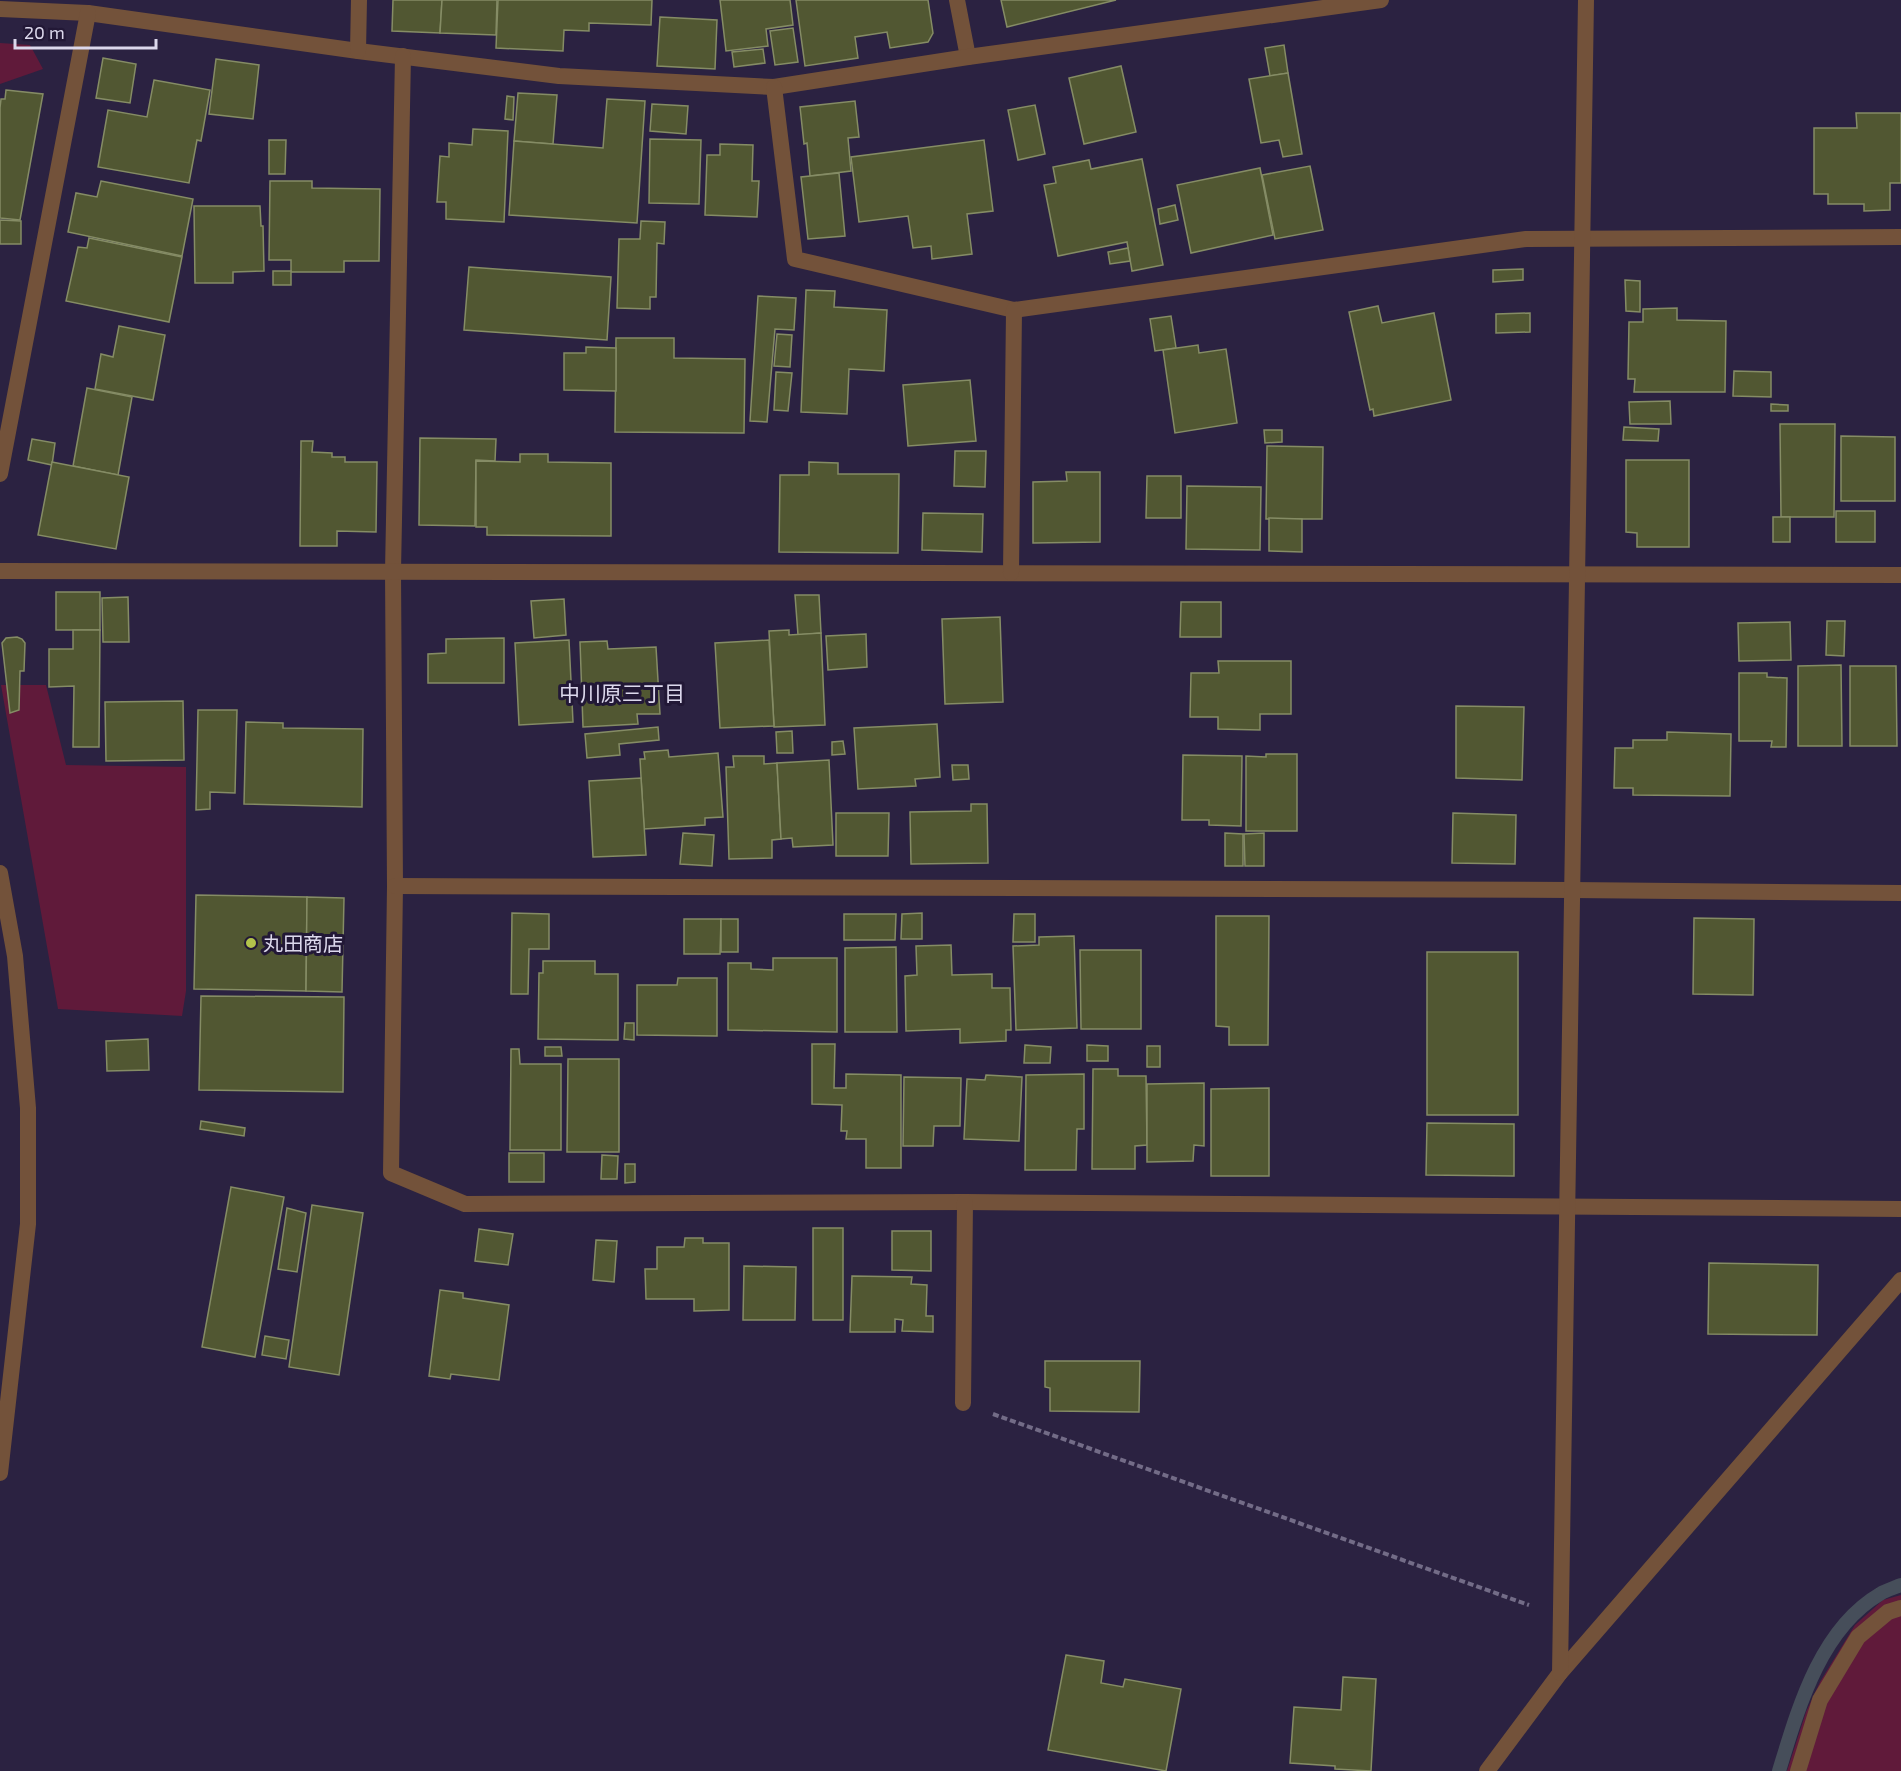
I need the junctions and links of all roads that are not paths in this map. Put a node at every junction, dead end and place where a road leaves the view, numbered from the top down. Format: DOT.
graph roads {
  1 [pos="359,0"];
  2 [pos="957,0"];
  3 [pos="1380,0"];
  4 [pos="1586,0"];
  5 [pos="0,9"];
  6 [pos="88,13"];
  7 [pos="358,51"];
  8 [pos="403,56"];
  9 [pos="968,57"];
  10 [pos="774,87"];
  11 [pos="1901,237"];
  12 [pos="1582,238"];
  13 [pos="1014,310"];
  14 [pos="0,474"];
  15 [pos="0,571"];
  16 [pos="393,571"];
  17 [pos="1011,573"];
  18 [pos="1577,574"];
  19 [pos="1901,574"];
  20 [pos="0,873"];
  21 [pos="395,886"];
  22 [pos="1572,890"];
  23 [pos="1901,893"];
  24 [pos="965,1202"];
  25 [pos="1567,1206"];
  26 [pos="1901,1209"];
  27 [pos="1901,1280"];
  28 [pos="963,1403"];
  29 [pos="0,1473"];
  30 [pos="1901,1608"];
  31 [pos="1560,1672"];
  32 [pos="1487,1771"];
  33 [pos="1798,1771"];
  1 -- 7 [label="street"];
  2 -- 9 [label="street"];
  3 -- 9 [label="street"];
  4 -- 12 [label="street"];
  5 -- 6 [label="street"];
  6 -- 7 [label="street"];
  6 -- 14 [label="street"];
  7 -- 8 [label="street"];
  8 -- 10 [label="street"];
  8 -- 16 [label="street"];
  9 -- 10 [label="street"];
  10 -- 13 [label="street"];
  11 -- 12 [label="street"];
  12 -- 13 [label="street"];
  12 -- 18 [label="street"];
  13 -- 17 [label="street"];
  15 -- 16 [label="street"];
  16 -- 17 [label="street"];
  16 -- 21 [label="street"];
  17 -- 18 [label="street"];
  18 -- 19 [label="street"];
  18 -- 22 [label="street"];
  20 -- 29 [label="street"];
  21 -- 22 [label="street"];
  21 -- 24 [label="street"];
  22 -- 23 [label="street"];
  22 -- 25 [label="street"];
  24 -- 25 [label="street"];
  24 -- 28 [label="street"];
  25 -- 26 [label="street"];
  25 -- 31 [label="street"];
  27 -- 31 [label="street"];
  30 -- 33 [label="street"];
  31 -- 32 [label="street"];
}
